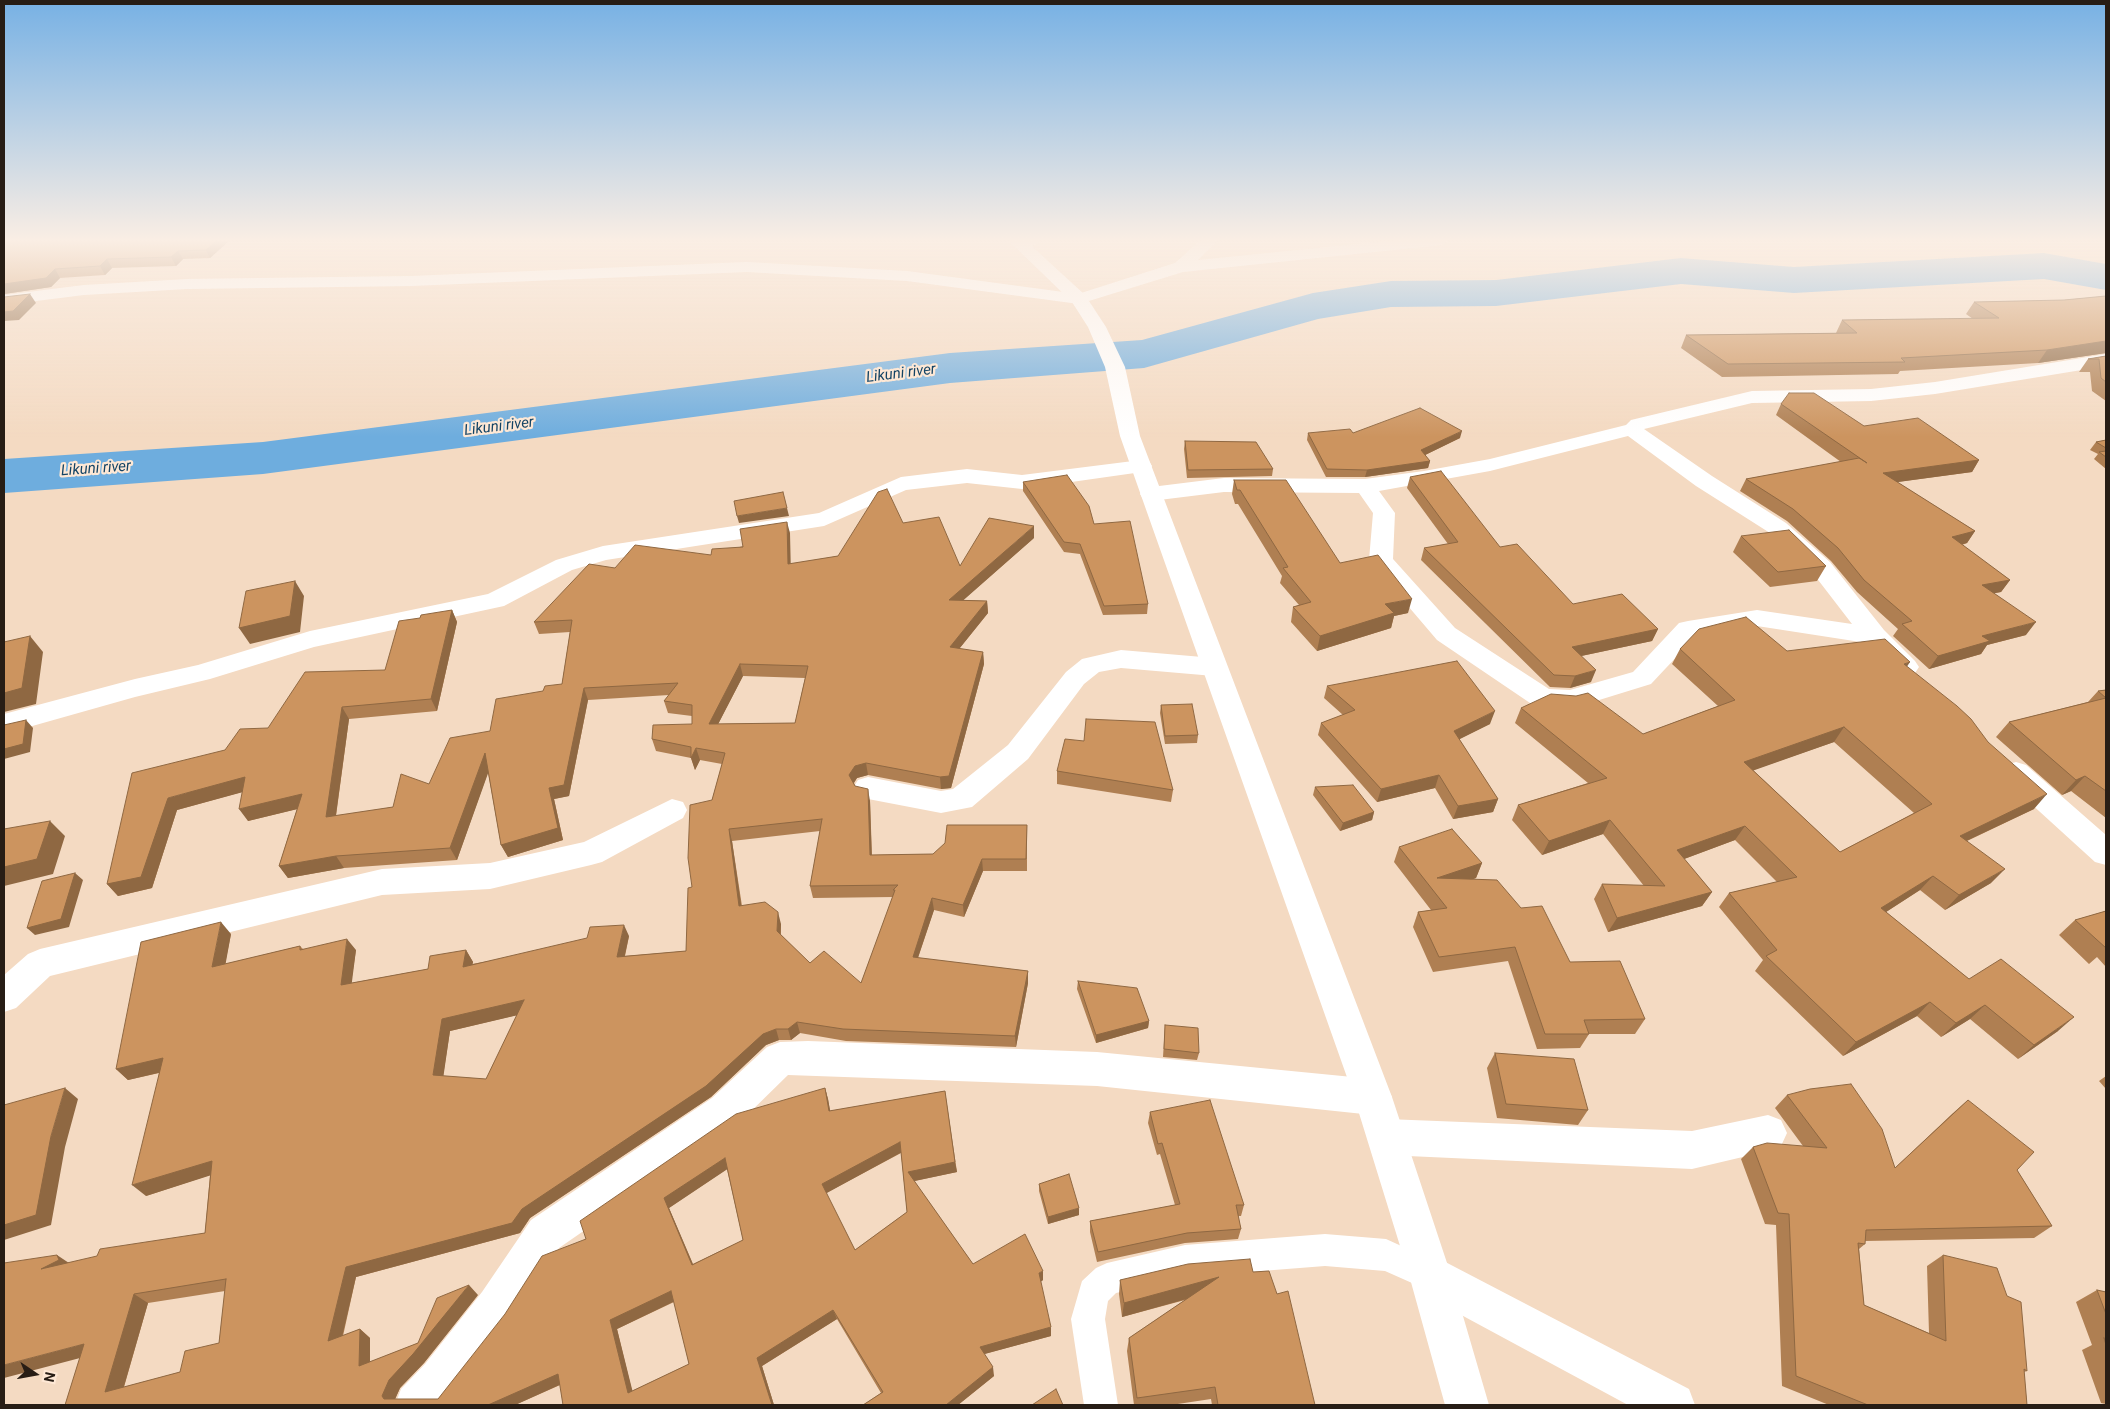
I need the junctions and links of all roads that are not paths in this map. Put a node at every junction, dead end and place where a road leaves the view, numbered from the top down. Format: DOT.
graph roads {
  1 [pos="1083,306"];
  2 [pos="2106,360"];
  3 [pos="1633,429"];
  4 [pos="1146,480"];
  5 [pos="1365,486"];
  6 [pos="1875,636"];
  7 [pos="1214,667"];
  8 [pos="1922,682"];
  9 [pos="4,724"];
  10 [pos="2001,760"];
  11 [pos="868,788"];
  12 [pos="672,810"];
  13 [pos="2106,853"];
  14 [pos="4,997"];
  15 [pos="1373,1097"];
  16 [pos="1768,1133"];
  17 [pos="1386,1137"];
  18 [pos="1430,1275"];
  19 [pos="417,1405"];
  20 [pos="1101,1405"];
  21 [pos="1468,1405"];
  22 [pos="1673,1405"];
  1 -- 4 [label="street"];
  2 -- 3 [label="street"];
  3 -- 5 [label="street"];
  3 -- 6 [label="street"];
  4 -- 5 [label="street"];
  4 -- 7 [label="street"];
  4 -- 9 [label="street"];
  5 -- 6 [label="street"];
  6 -- 8 [label="street"];
  7 -- 11 [label="street"];
  7 -- 15 [label="street"];
  10 -- 13 [label="street"];
  12 -- 14 [label="street"];
  15 -- 17 [label="street"];
  15 -- 19 [label="street"];
  16 -- 17 [label="street"];
  17 -- 18 [label="street"];
  18 -- 20 [label="lane"];
  18 -- 21 [label="street"];
  18 -- 22 [label="street"];
}
